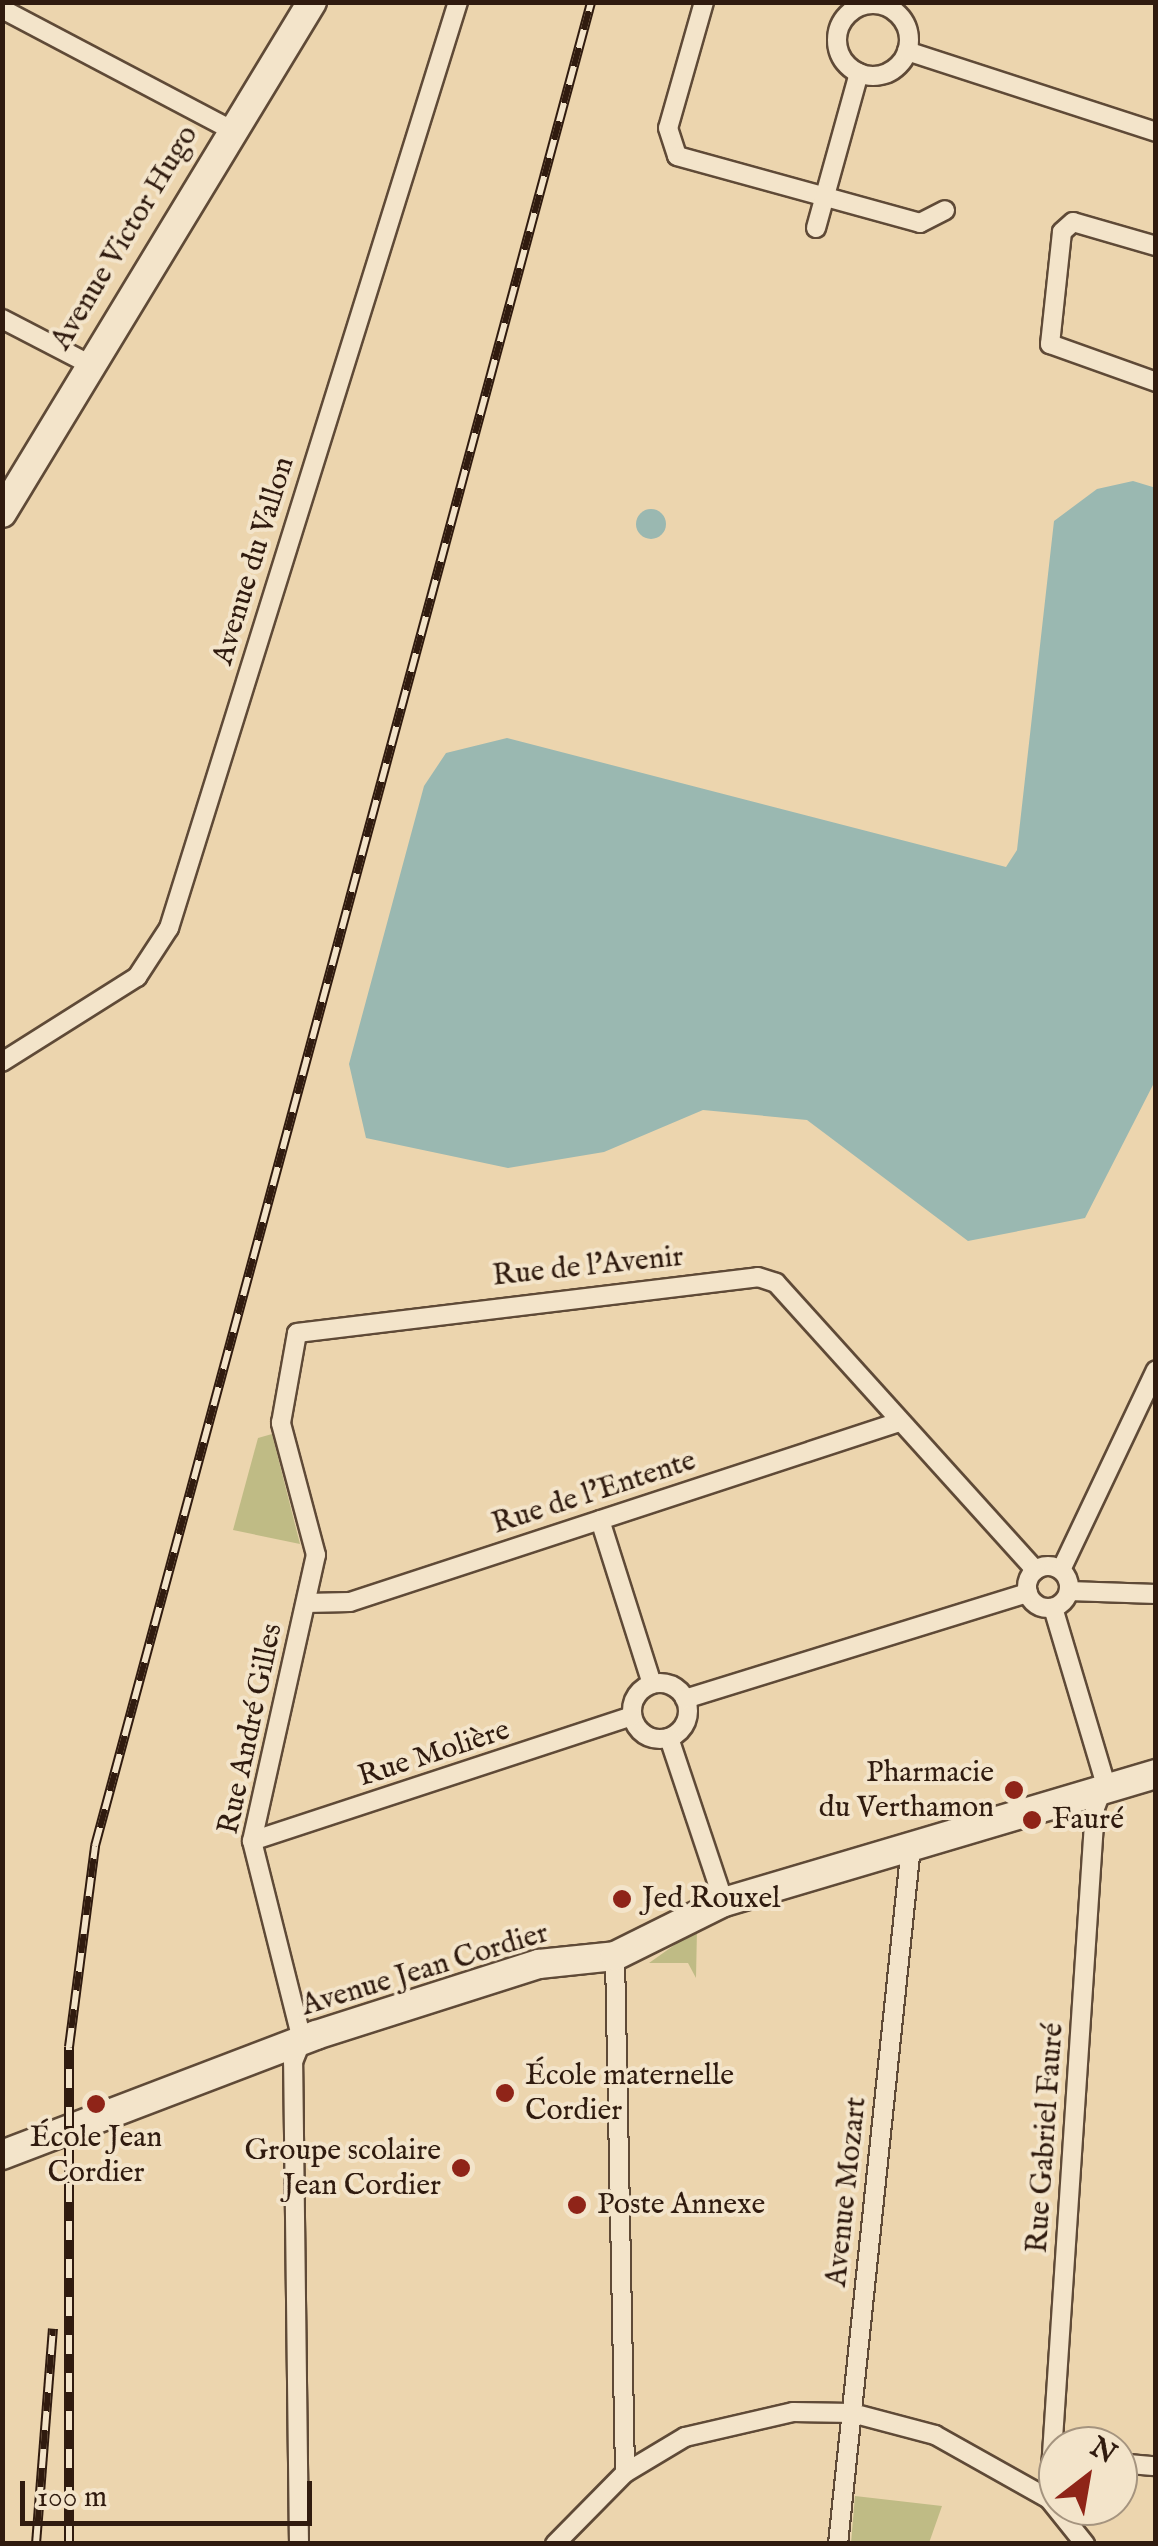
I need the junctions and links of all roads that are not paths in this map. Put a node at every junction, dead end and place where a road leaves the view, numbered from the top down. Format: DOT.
graph roads {
  1 [pos="312,2"];
  2 [pos="458,2"];
  3 [pos="704,2"];
  4 [pos="876,3"];
  5 [pos="2,9"];
  6 [pos="907,51"];
  7 [pos="859,73"];
  8 [pos="230,129"];
  9 [pos="1156,132"];
  10 [pos="825,196"];
  11 [pos="944,210"];
  12 [pos="816,228"];
  13 [pos="1156,246"];
  14 [pos="2,319"];
  15 [pos="88,363"];
  16 [pos="1156,382"];
  17 [pos="2,513"];
  18 [pos="2,1062"];
  19 [pos="1156,1370"];
  20 [pos="896,1423"];
  21 [pos="600,1520"];
  22 [pos="1035,1570"];
  23 [pos="1061,1570"];
  24 [pos="1069,1591"];
  25 [pos="1028,1593"];
  26 [pos="1156,1594"];
  27 [pos="306,1603"];
  28 [pos="1054,1608"];
  29 [pos="652,1684"];
  30 [pos="686,1699"];
  31 [pos="632,1716"];
  32 [pos="669,1738"];
  33 [pos="1156,1774"];
  34 [pos="1105,1782"];
  35 [pos="252,1841"];
  36 [pos="911,1846"];
  37 [pos="724,1902"];
  38 [pos="615,1956"];
  39 [pos="302,2040"];
  40 [pos="2,2154"];
  41 [pos="852,2412"];
  42 [pos="1057,2426"];
  43 [pos="625,2473"];
  44 [pos="1038,2493"];
  45 [pos="299,2544"];
  46 [pos="555,2544"];
  47 [pos="838,2544"];
  1 -- 8 [label="street, Avenue Victor Hugo"];
  2 -- 18 [label="street, Avenue du Vallon"];
  3 -- 10 [label="street"];
  4 -- 6 [label="street"];
  4 -- 7 [label="street"];
  5 -- 8 [label="street"];
  6 -- 7 [label="street"];
  6 -- 9 [label="street"];
  7 -- 10 [label="street"];
  8 -- 15 [label="street, Avenue Victor Hugo"];
  10 -- 11 [label="street"];
  10 -- 12 [label="street"];
  13 -- 16 [label="street"];
  14 -- 15 [label="street"];
  15 -- 17 [label="street, Avenue Victor Hugo"];
  19 -- 23 [label="street"];
  20 -- 21 [label="street, Rue de l'Entente"];
  20 -- 22 [label="street, Rue de l'Avenir"];
  20 -- 27 [label="street, Rue de l'Avenir"];
  21 -- 27 [label="street, Rue de l'Entente"];
  21 -- 29 [label="street"];
  22 -- 23 [label="street"];
  22 -- 25 [label="street"];
  23 -- 24 [label="street"];
  24 -- 26 [label="street"];
  24 -- 28 [label="street"];
  25 -- 28 [label="street"];
  25 -- 30 [label="street"];
  27 -- 35 [label="street, Rue André Gilles"];
  28 -- 34 [label="street"];
  29 -- 30 [label="street"];
  29 -- 31 [label="street"];
  30 -- 32 [label="street"];
  31 -- 32 [label="street"];
  31 -- 35 [label="street, Rue Molière"];
  32 -- 37 [label="street"];
  33 -- 34 [label="street, Avenue Jean Cordier"];
  34 -- 36 [label="street, Avenue Jean Cordier"];
  34 -- 42 [label="street, Rue Gabriel Fauré"];
  35 -- 39 [label="street, Rue André Gilles"];
  36 -- 37 [label="street, Avenue Jean Cordier"];
  36 -- 41 [label="street, Avenue Mozart"];
  37 -- 38 [label="street, Avenue Jean Cordier"];
  38 -- 39 [label="street, Avenue Jean Cordier"];
  38 -- 43 [label="street"];
  39 -- 40 [label="street, Avenue Jean Cordier"];
  39 -- 45 [label="street"];
  41 -- 43 [label="street"];
  41 -- 44 [label="street"];
  41 -- 47 [label="street, Avenue Mozart"];
  43 -- 46 [label="street"];
}
